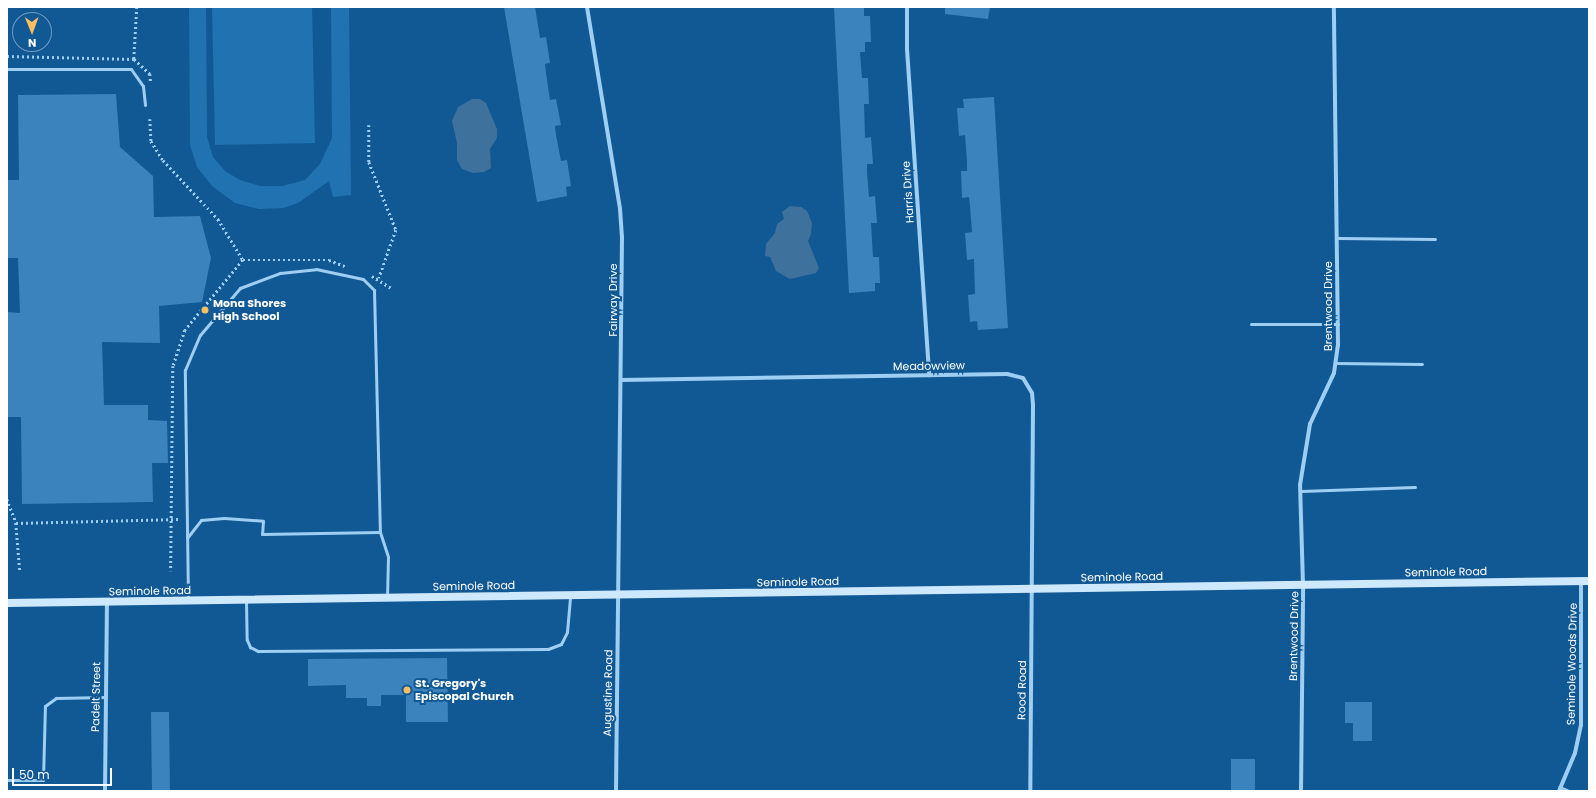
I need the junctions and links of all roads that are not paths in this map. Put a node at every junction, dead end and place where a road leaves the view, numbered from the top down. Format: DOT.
graph roads {
  1 [pos="587,7"];
  2 [pos="907,7"];
  3 [pos="1334,7"];
  4 [pos="7,69"];
  5 [pos="145,105"];
  6 [pos="1337,238"];
  7 [pos="1435,239"];
  8 [pos="1251,324"];
  9 [pos="1338,324"];
  10 [pos="1335,364"];
  11 [pos="1422,364"];
  12 [pos="929,375"];
  13 [pos="621,380"];
  14 [pos="1414,487"];
  15 [pos="1301,491"];
  16 [pos="380,532"];
  17 [pos="187,538"];
  18 [pos="1585,581"];
  19 [pos="1303,585"];
  20 [pos="1032,589"];
  21 [pos="570,596"];
  22 [pos="619,596"];
  23 [pos="387,599"];
  24 [pos="246,601"];
  25 [pos="107,602"];
  26 [pos="188,602"];
  27 [pos="7,603"];
  28 [pos="105,697"];
  29 [pos="7,780"];
  30 [pos="1560,790"];
  31 [pos="105,791"];
  32 [pos="616,791"];
  33 [pos="1030,791"];
  34 [pos="1301,791"];
  35 [pos="1566,791"];
  1 -- 13 [label="street, Fairway Drive"];
  2 -- 12 [label="street, Harris Drive"];
  3 -- 6 [label="street, Brentwood Drive"];
  4 -- 5 [label="lane"];
  6 -- 7 [label="lane"];
  6 -- 9 [label="street, Brentwood Drive"];
  8 -- 9 [label="lane"];
  9 -- 10 [label="street, Brentwood Drive"];
  10 -- 11 [label="lane"];
  10 -- 15 [label="street, Brentwood Drive"];
  12 -- 13 [label="street, Meadowview"];
  12 -- 20 [label="street, Meadowview"];
  13 -- 22 [label="street, Fairway Drive"];
  14 -- 15 [label="lane"];
  15 -- 19 [label="street, Brentwood Drive"];
  16 -- 17 [label="lane"];
  16 -- 17 [label="lane"];
  16 -- 23 [label="lane"];
  17 -- 26 [label="lane"];
  18 -- 19 [label="street, Seminole Road"];
  18 -- 30 [label="street, Seminole Woods Drive"];
  19 -- 20 [label="street, Seminole Road"];
  19 -- 34 [label="street, Brentwood Drive"];
  20 -- 22 [label="street, Seminole Road"];
  20 -- 33 [label="street, Rood Road"];
  21 -- 22 [label="street, Seminole Road"];
  21 -- 23 [label="street, Seminole Road"];
  21 -- 24 [label="lane"];
  22 -- 32 [label="street, Augustine Road"];
  23 -- 24 [label="street, Seminole Road"];
  24 -- 26 [label="street, Seminole Road"];
  25 -- 26 [label="street, Seminole Road"];
  25 -- 27 [label="street, Seminole Road"];
  25 -- 28 [label="street, Padelt Street"];
  28 -- 29 [label="lane"];
  28 -- 31 [label="street, Padelt Street"];
  30 -- 35 [label="street"];
}
